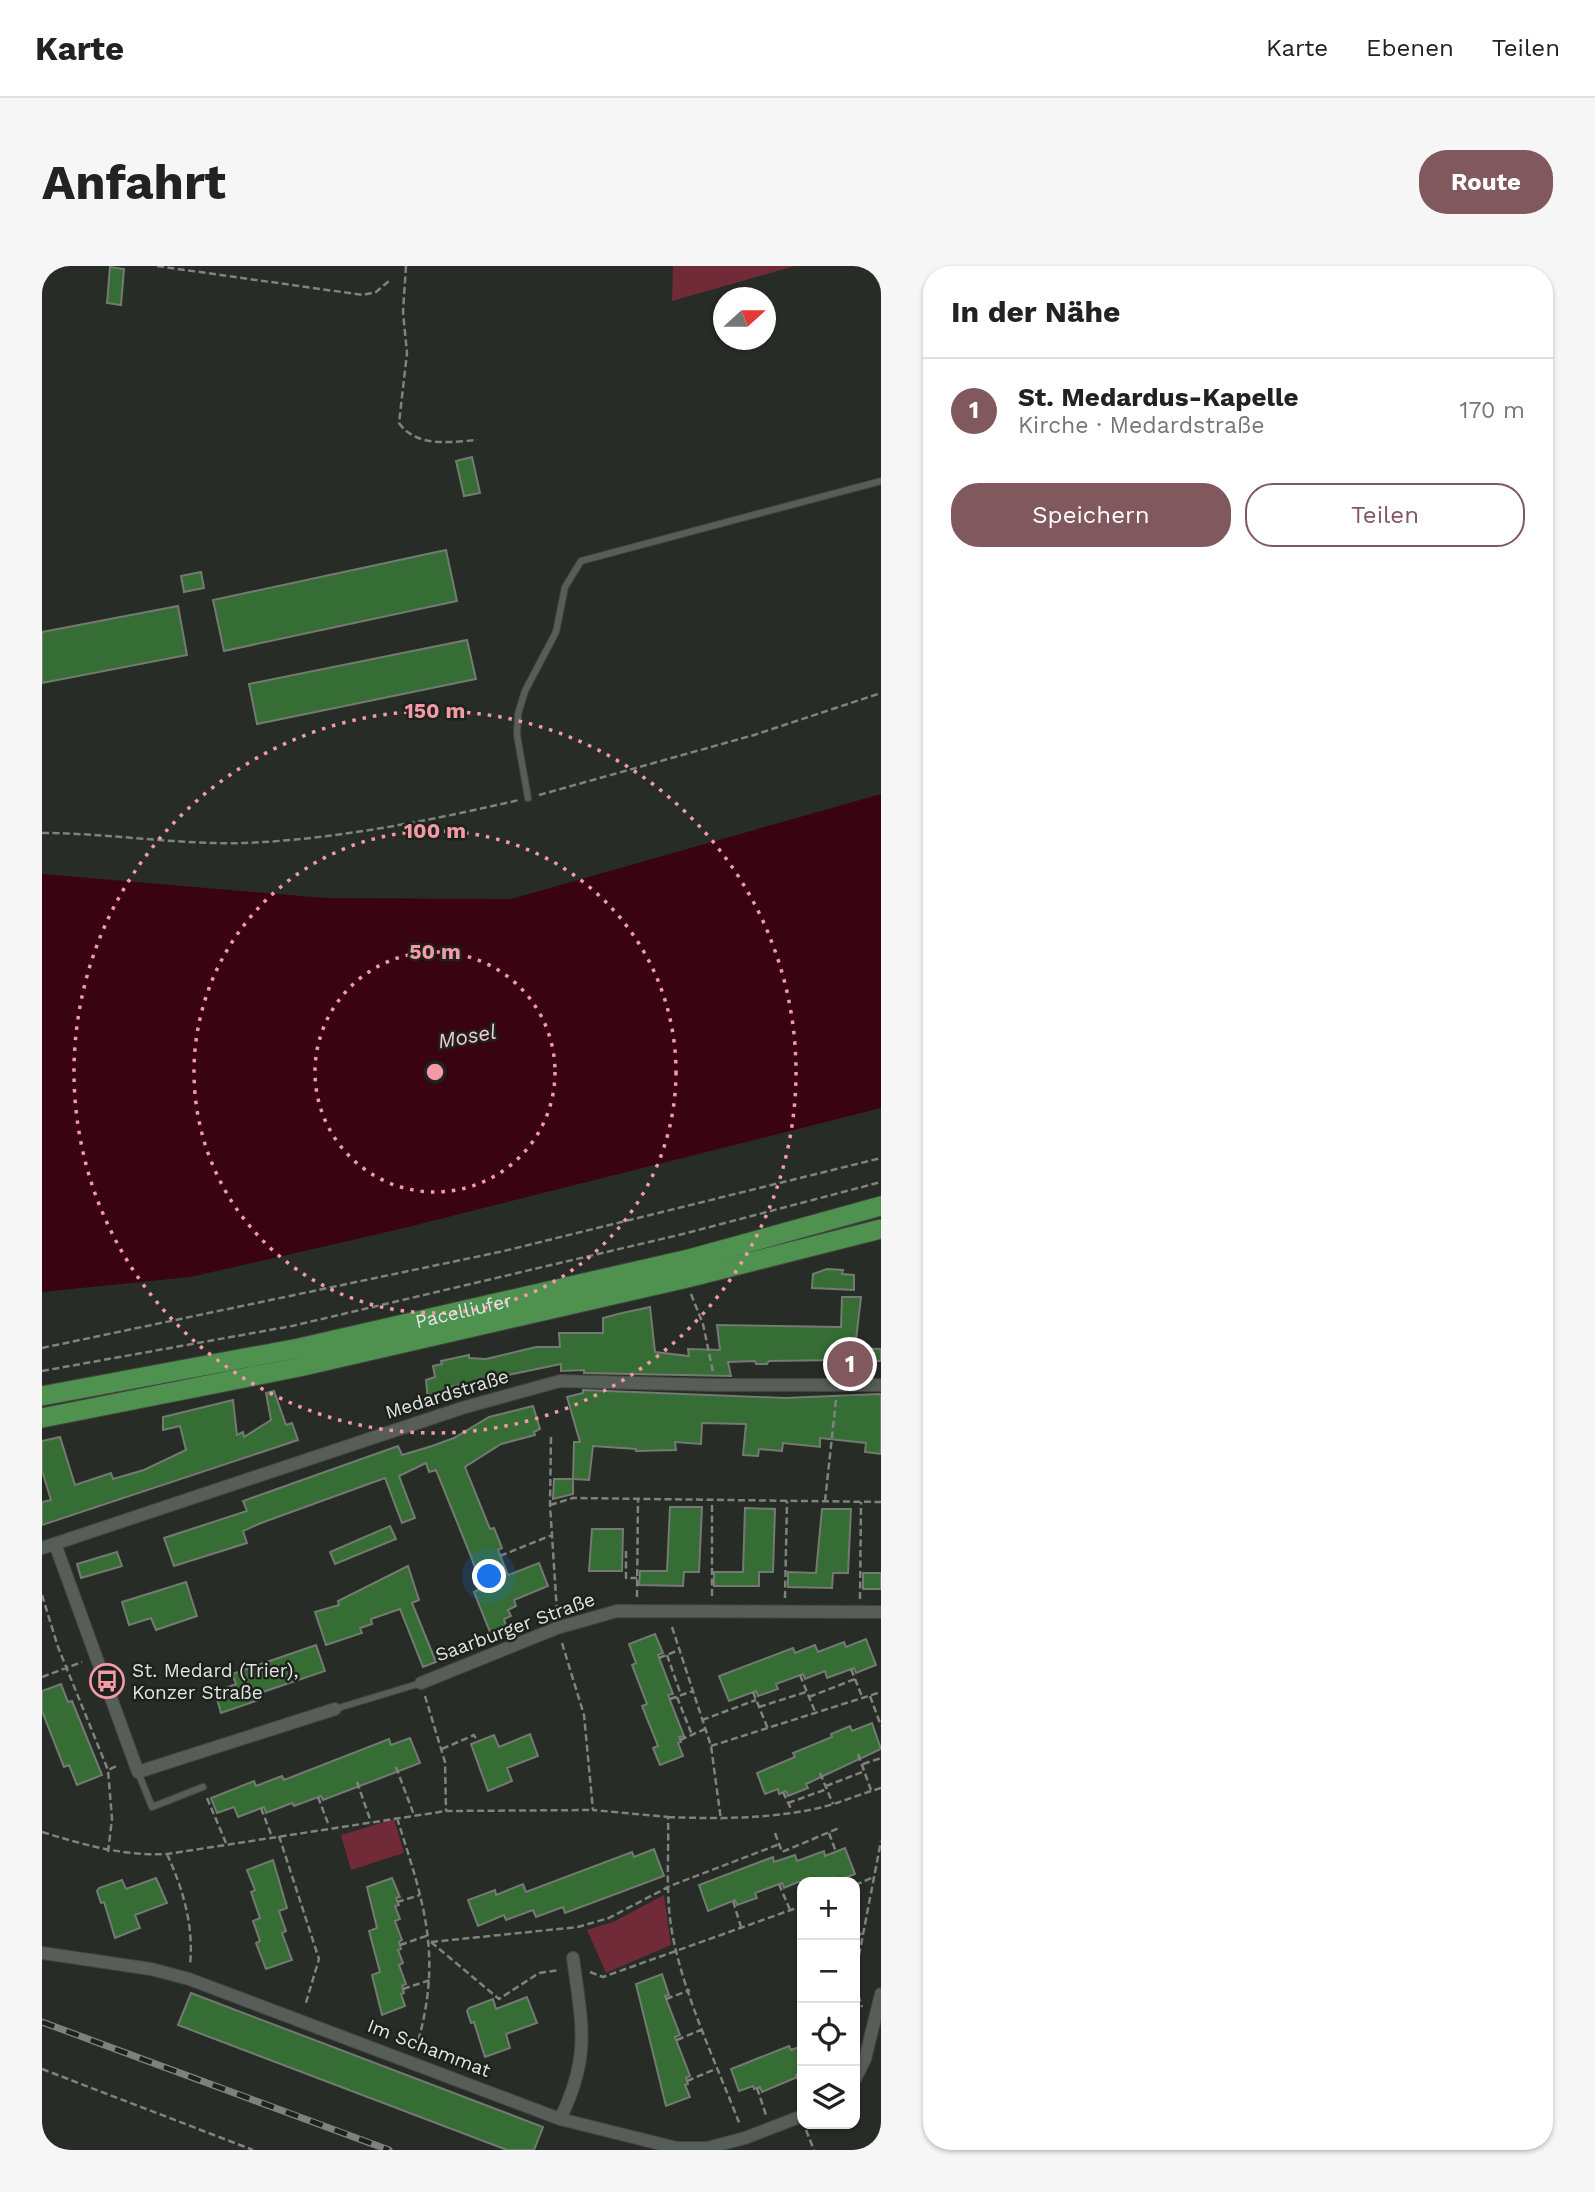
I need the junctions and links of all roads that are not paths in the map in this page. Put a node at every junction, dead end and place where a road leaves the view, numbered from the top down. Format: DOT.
graph roads {
  1 [pos="881,481"];
  2 [pos="528,798"];
  3 [pos="881,1206"];
  4 [pos="881,1229"];
  5 [pos="881,1385"];
  6 [pos="42,1396"];
  7 [pos="42,1418"];
  8 [pos="48,1546"];
  9 [pos="881,1612"];
  10 [pos="421,1683"];
  11 [pos="335,1709"];
  12 [pos="138,1772"];
  13 [pos="203,1787"];
  14 [pos="42,1953"];
  15 [pos="574,1963"];
  16 [pos="881,1994"];
  17 [pos="860,2069"];
  18 [pos="797,2118"];
  19 [pos="560,2119"];
  1 -- 2 [label="lane"];
  3 -- 6 [label="main road, Pacelliufer"];
  4 -- 7 [label="main road, Pacelliufer"];
  5 -- 8 [label="street, Medardstraße"];
  8 -- 12 [label="street"];
  9 -- 10 [label="street, Saarburger Straße"];
  10 -- 11 [label="lane, Saarburger Straße"];
  11 -- 12 [label="street"];
  12 -- 13 [label="lane"];
  14 -- 19 [label="street, Im Schammat"];
  15 -- 19 [label="street"];
  16 -- 17 [label="street"];
  18 -- 19 [label="street, Im Schammat"];
}
